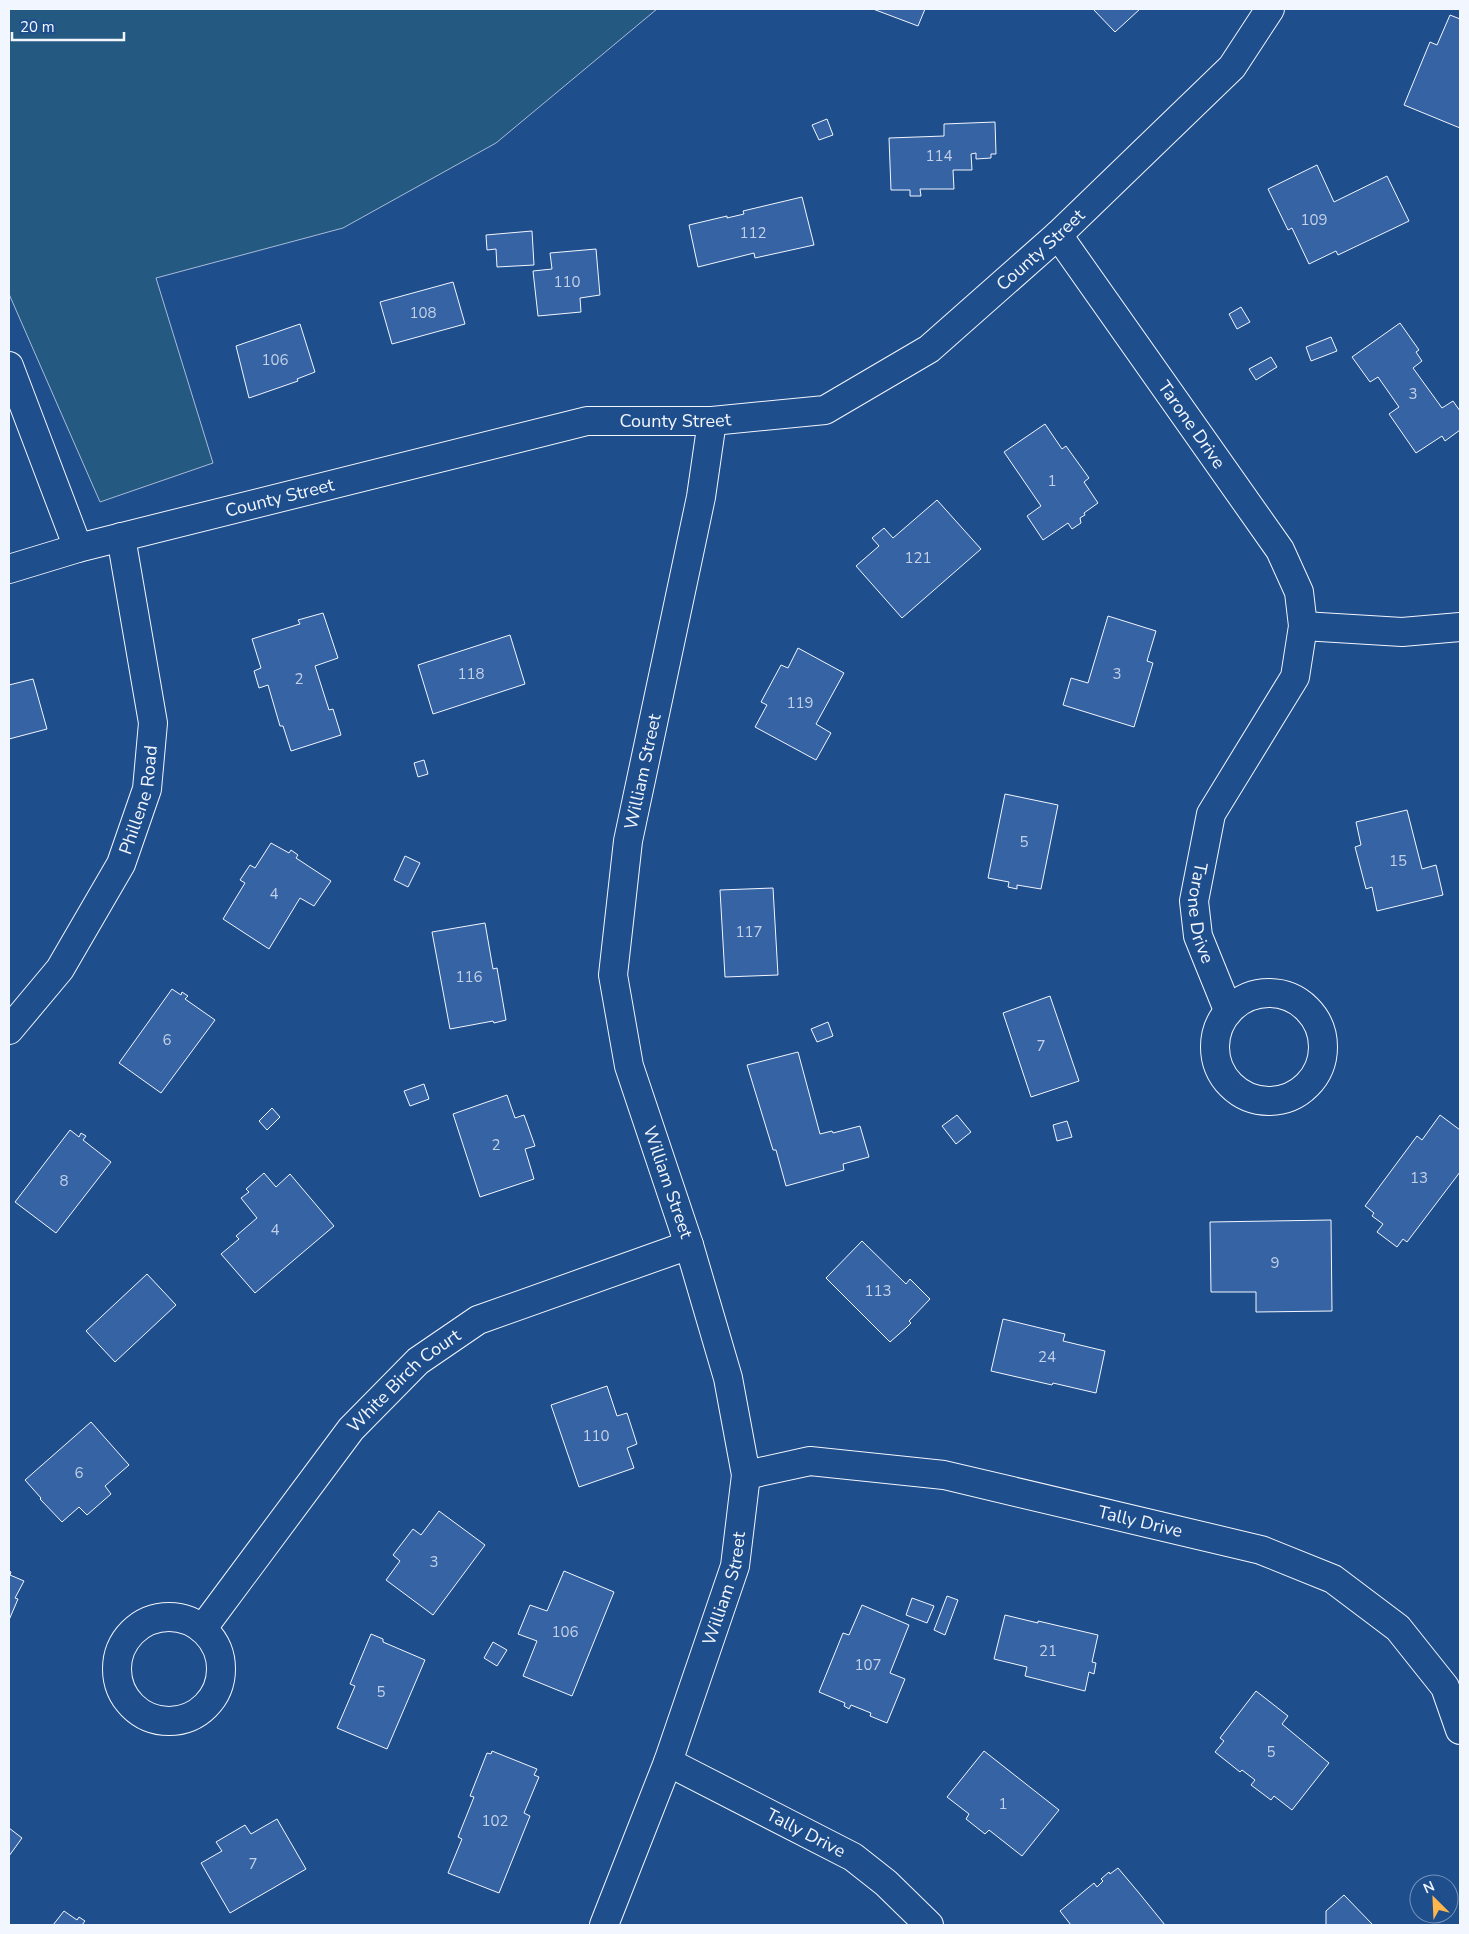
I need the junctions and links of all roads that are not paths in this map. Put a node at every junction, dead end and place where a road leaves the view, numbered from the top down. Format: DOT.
graph roads {
  1 [pos="1270,9"];
  2 [pos="1058,235"];
  3 [pos="9,366"];
  4 [pos="712,420"];
  5 [pos="121,538"];
  6 [pos="78,548"];
  7 [pos="9,570"];
  8 [pos="1303,626"];
  9 [pos="1460,627"];
  10 [pos="1228,1010"];
  11 [pos="9,1030"];
  12 [pos="689,1245"];
  13 [pos="746,1475"];
  14 [pos="203,1628"];
  15 [pos="1460,1730"];
  16 [pos="668,1762"];
  17 [pos="604,1925"];
  18 [pos="929,1925"];
  1 -- 2 [label="street, County Street"];
  2 -- 4 [label="street, County Street"];
  2 -- 8 [label="street, Tarone Drive"];
  3 -- 6 [label="street"];
  4 -- 5 [label="street, County Street"];
  4 -- 12 [label="street, William Street"];
  5 -- 6 [label="street, County Street"];
  5 -- 11 [label="street, Phillene Road"];
  6 -- 7 [label="street, County Street"];
  8 -- 9 [label="street"];
  8 -- 10 [label="street, Tarone Drive"];
  12 -- 13 [label="street, William Street"];
  12 -- 14 [label="street, White Birch Court"];
  13 -- 15 [label="street, Tally Drive"];
  13 -- 16 [label="street, William Street"];
  16 -- 17 [label="street, William Street"];
  16 -- 18 [label="street, Tally Drive"];
}
